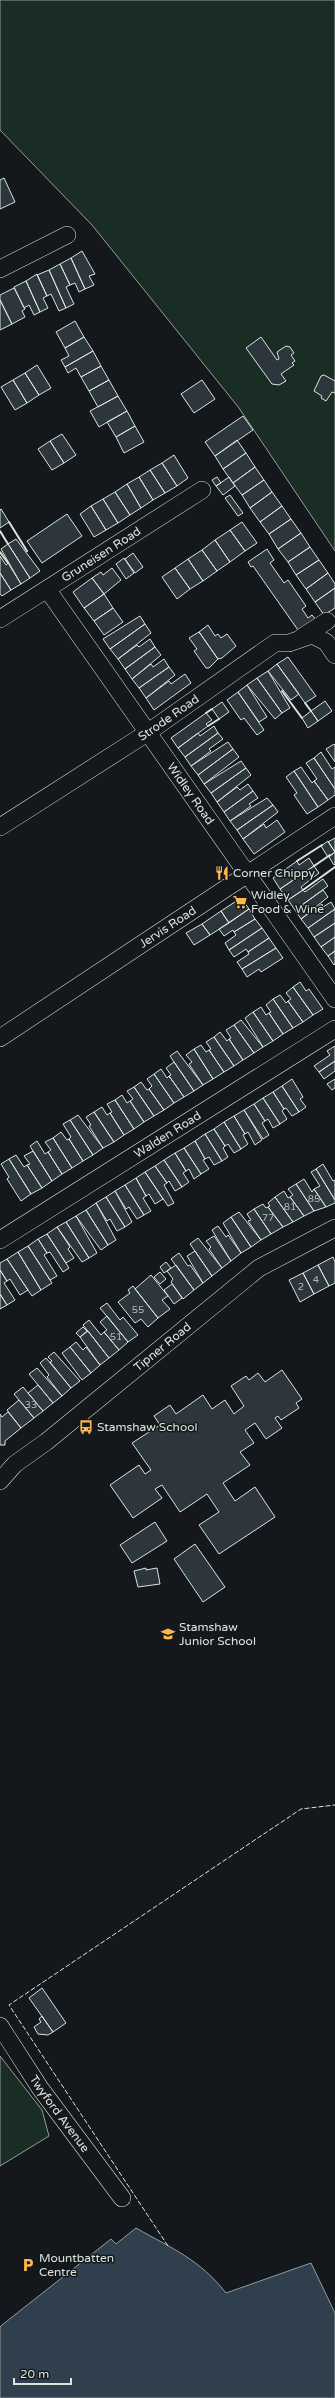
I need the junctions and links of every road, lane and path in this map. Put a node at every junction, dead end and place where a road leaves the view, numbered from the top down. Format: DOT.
graph roads {
  1 [pos="68,235"];
  2 [pos="0,269"];
  3 [pos="202,490"];
  4 [pos="47,589"];
  5 [pos="0,619"];
  6 [pos="327,621"];
  7 [pos="301,638"];
  8 [pos="335,655"];
  9 [pos="147,733"];
  10 [pos="335,816"];
  11 [pos="0,827"];
  12 [pos="246,875"];
  13 [pos="335,999"];
  14 [pos="335,1029"];
  15 [pos="0,1038"];
  16 [pos="335,1228"];
  17 [pos="0,1240"];
  18 [pos="7,1464"];
  19 [pos="0,1481"];
  20 [pos="0,2026"];
  21 [pos="122,2198"];
  1 -- 2 [label="street"];
  3 -- 4 [label="street, Gruneisen Road"];
  4 -- 5 [label="street, Gruneisen Road"];
  4 -- 9 [label="street, Widley Road"];
  6 -- 7 [label="street"];
  7 -- 8 [label="street, Strode Road"];
  7 -- 9 [label="street, Strode Road"];
  9 -- 11 [label="street, Strode Road"];
  9 -- 12 [label="street, Widley Road"];
  10 -- 12 [label="street, Jervis Road"];
  12 -- 13 [label="street, Widley Road"];
  12 -- 15 [label="street, Jervis Road"];
  14 -- 17 [label="street, Walden Road"];
  16 -- 18 [label="street, Tipner Road"];
  18 -- 19 [label="street, Tipner Road"];
  20 -- 21 [label="street, Twyford Avenue"];
}
